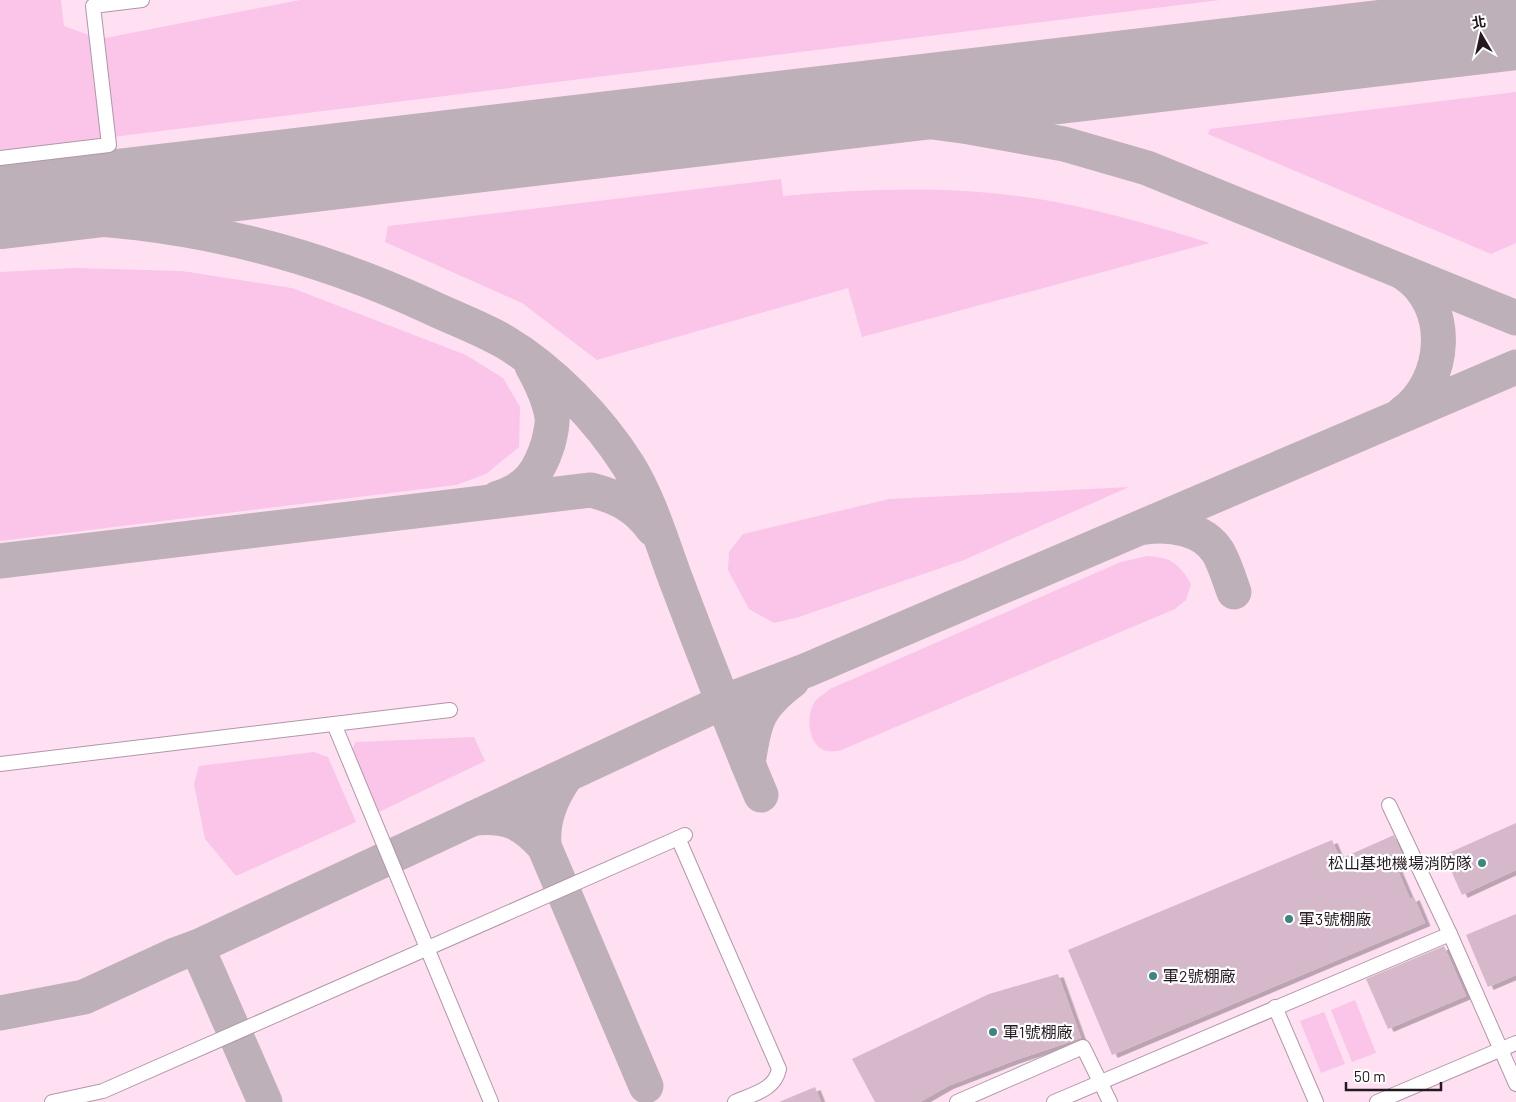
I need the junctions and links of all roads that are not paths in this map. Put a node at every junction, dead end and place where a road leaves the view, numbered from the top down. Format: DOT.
graph roads {
  1 [pos="142,0"];
  2 [pos="0,158"];
  3 [pos="450,710"];
  4 [pos="334,724"];
  5 [pos="0,764"];
  6 [pos="1389,806"];
  7 [pos="1450,934"];
  8 [pos="427,949"];
  9 [pos="1275,1007"];
  10 [pos="1516,1044"];
  11 [pos="1501,1050"];
  12 [pos="1100,1081"];
  13 [pos="1516,1084"];
  14 [pos="52,1102"];
  15 [pos="492,1102"];
  16 [pos="735,1102"];
  17 [pos="957,1102"];
  18 [pos="1054,1102"];
  19 [pos="1110,1102"];
  20 [pos="1316,1102"];
  21 [pos="1377,1102"];
  1 -- 2 [label="lane"];
  3 -- 4 [label="lane"];
  4 -- 5 [label="lane"];
  4 -- 8 [label="lane"];
  6 -- 7 [label="lane"];
  7 -- 9 [label="lane"];
  7 -- 11 [label="lane"];
  8 -- 14 [label="lane"];
  8 -- 15 [label="lane"];
  8 -- 16 [label="lane"];
  9 -- 12 [label="lane"];
  9 -- 20 [label="lane"];
  10 -- 11 [label="lane"];
  11 -- 13 [label="lane"];
  11 -- 21 [label="lane"];
  12 -- 17 [label="lane"];
  12 -- 18 [label="lane"];
  12 -- 19 [label="lane"];
}
